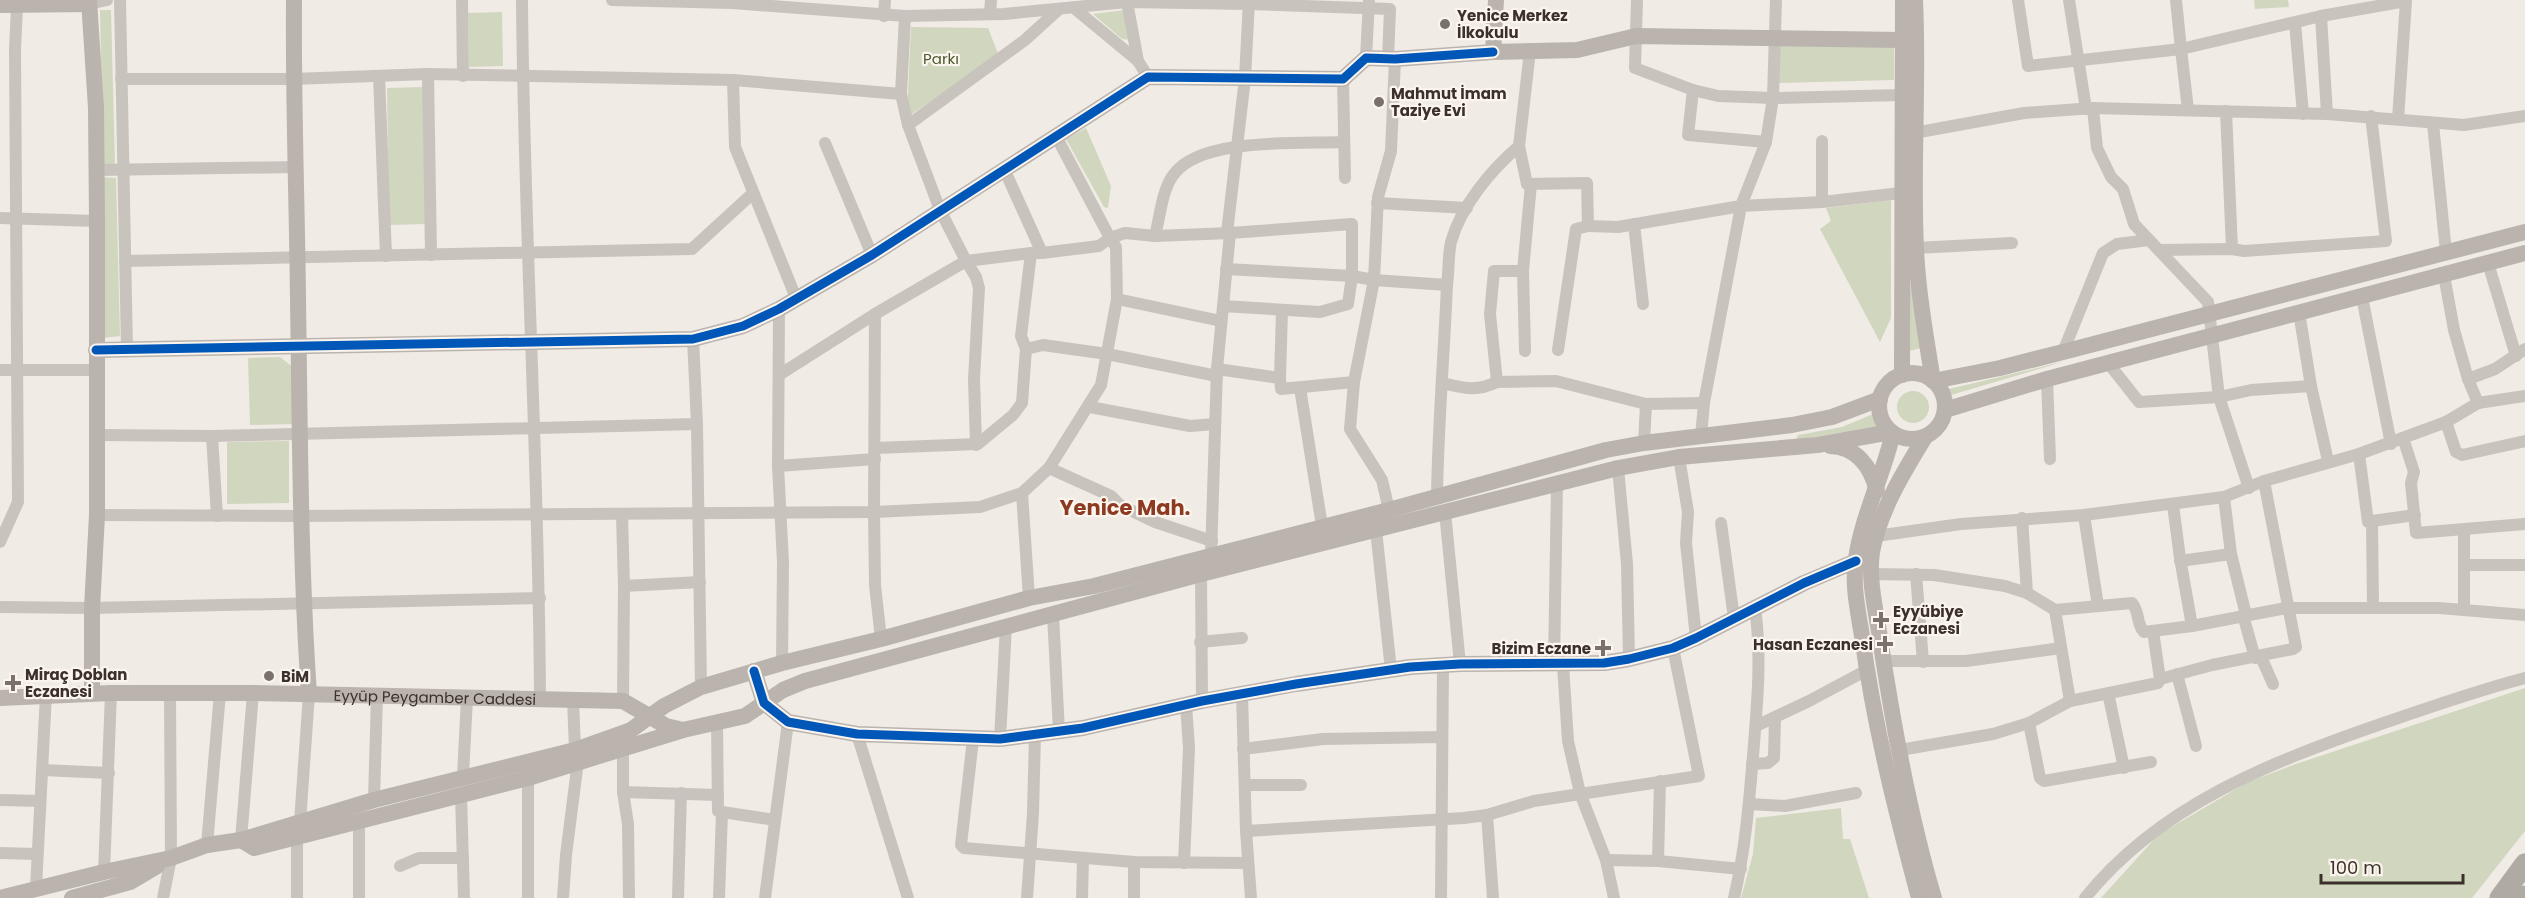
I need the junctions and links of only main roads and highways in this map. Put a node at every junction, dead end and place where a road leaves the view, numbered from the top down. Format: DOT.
graph roads {
  1 [pos="294,0"];
  2 [pos="1496,0"];
  3 [pos="1903,0"];
  4 [pos="1915,0"];
  5 [pos="89,2"];
  6 [pos="0,5"];
  7 [pos="1902,40"];
  8 [pos="1493,52"];
  9 [pos="2525,232"];
  10 [pos="2525,253"];
  11 [pos="298,347"];
  12 [pos="96,351"];
  13 [pos="1902,375"];
  14 [pos="1933,381"];
  15 [pos="1880,399"];
  16 [pos="1945,410"];
  17 [pos="1892,432"];
  18 [pos="1925,436"];
  19 [pos="1817,445"];
  20 [pos="1877,491"];
  21 [pos="1856,561"];
  22 [pos="754,671"];
  23 [pos="92,693"];
  24 [pos="309,694"];
  25 [pos="0,698"];
  26 [pos="764,703"];
  27 [pos="650,716"];
  28 [pos="683,730"];
  29 [pos="577,756"];
  30 [pos="298,830"];
  31 [pos="171,858"];
  32 [pos="2525,864"];
  33 [pos="99,894"];
  34 [pos="0,898"];
  35 [pos="72,898"];
  36 [pos="1919,898"];
  37 [pos="1934,898"];
  38 [pos="2500,898"];
  1 -- 11 [label="main road"];
  2 -- 8 [label="main road"];
  3 -- 7 [label="main road"];
  4 -- 14 [label="main road"];
  5 -- 6 [label="main road"];
  5 -- 12 [label="main road"];
  7 -- 8 [label="main road"];
  7 -- 13 [label="main road"];
  8 -- 11 [label="main road"];
  9 -- 14 [label="main road"];
  10 -- 16 [label="main road"];
  11 -- 12 [label="main road"];
  11 -- 24 [label="main road"];
  12 -- 23 [label="main road"];
  13 -- 14 [label="main road"];
  13 -- 15 [label="main road"];
  14 -- 16 [label="main road"];
  15 -- 17 [label="main road"];
  15 -- 22 [label="main road"];
  16 -- 18 [label="main road"];
  17 -- 18 [label="main road"];
  17 -- 19 [label="main road"];
  17 -- 20 [label="main road"];
  18 -- 37 [label="main road"];
  19 -- 20 [label="main road"];
  19 -- 26 [label="main road"];
  20 -- 21 [label="main road"];
  21 -- 26 [label="main road"];
  21 -- 36 [label="main road"];
  22 -- 26 [label="main road"];
  22 -- 27 [label="main road"];
  23 -- 24 [label="main road, Eyyüp Peygamber Caddesi"];
  23 -- 25 [label="main road, Eyyüp Peygamber Caddesi"];
  24 -- 27 [label="main road, Eyyüp Peygamber Caddesi"];
  26 -- 28 [label="main road"];
  27 -- 28 [label="main road, Eyyüp Peygamber Caddesi"];
  27 -- 29 [label="main road"];
  28 -- 29 [label="main road"];
  29 -- 30 [label="main road"];
  29 -- 30 [label="main road"];
  30 -- 31 [label="main road"];
  31 -- 33 [label="main road"];
  31 -- 34 [label="main road"];
  32 -- 38 [label="highway"];
  33 -- 35 [label="main road"];
}
